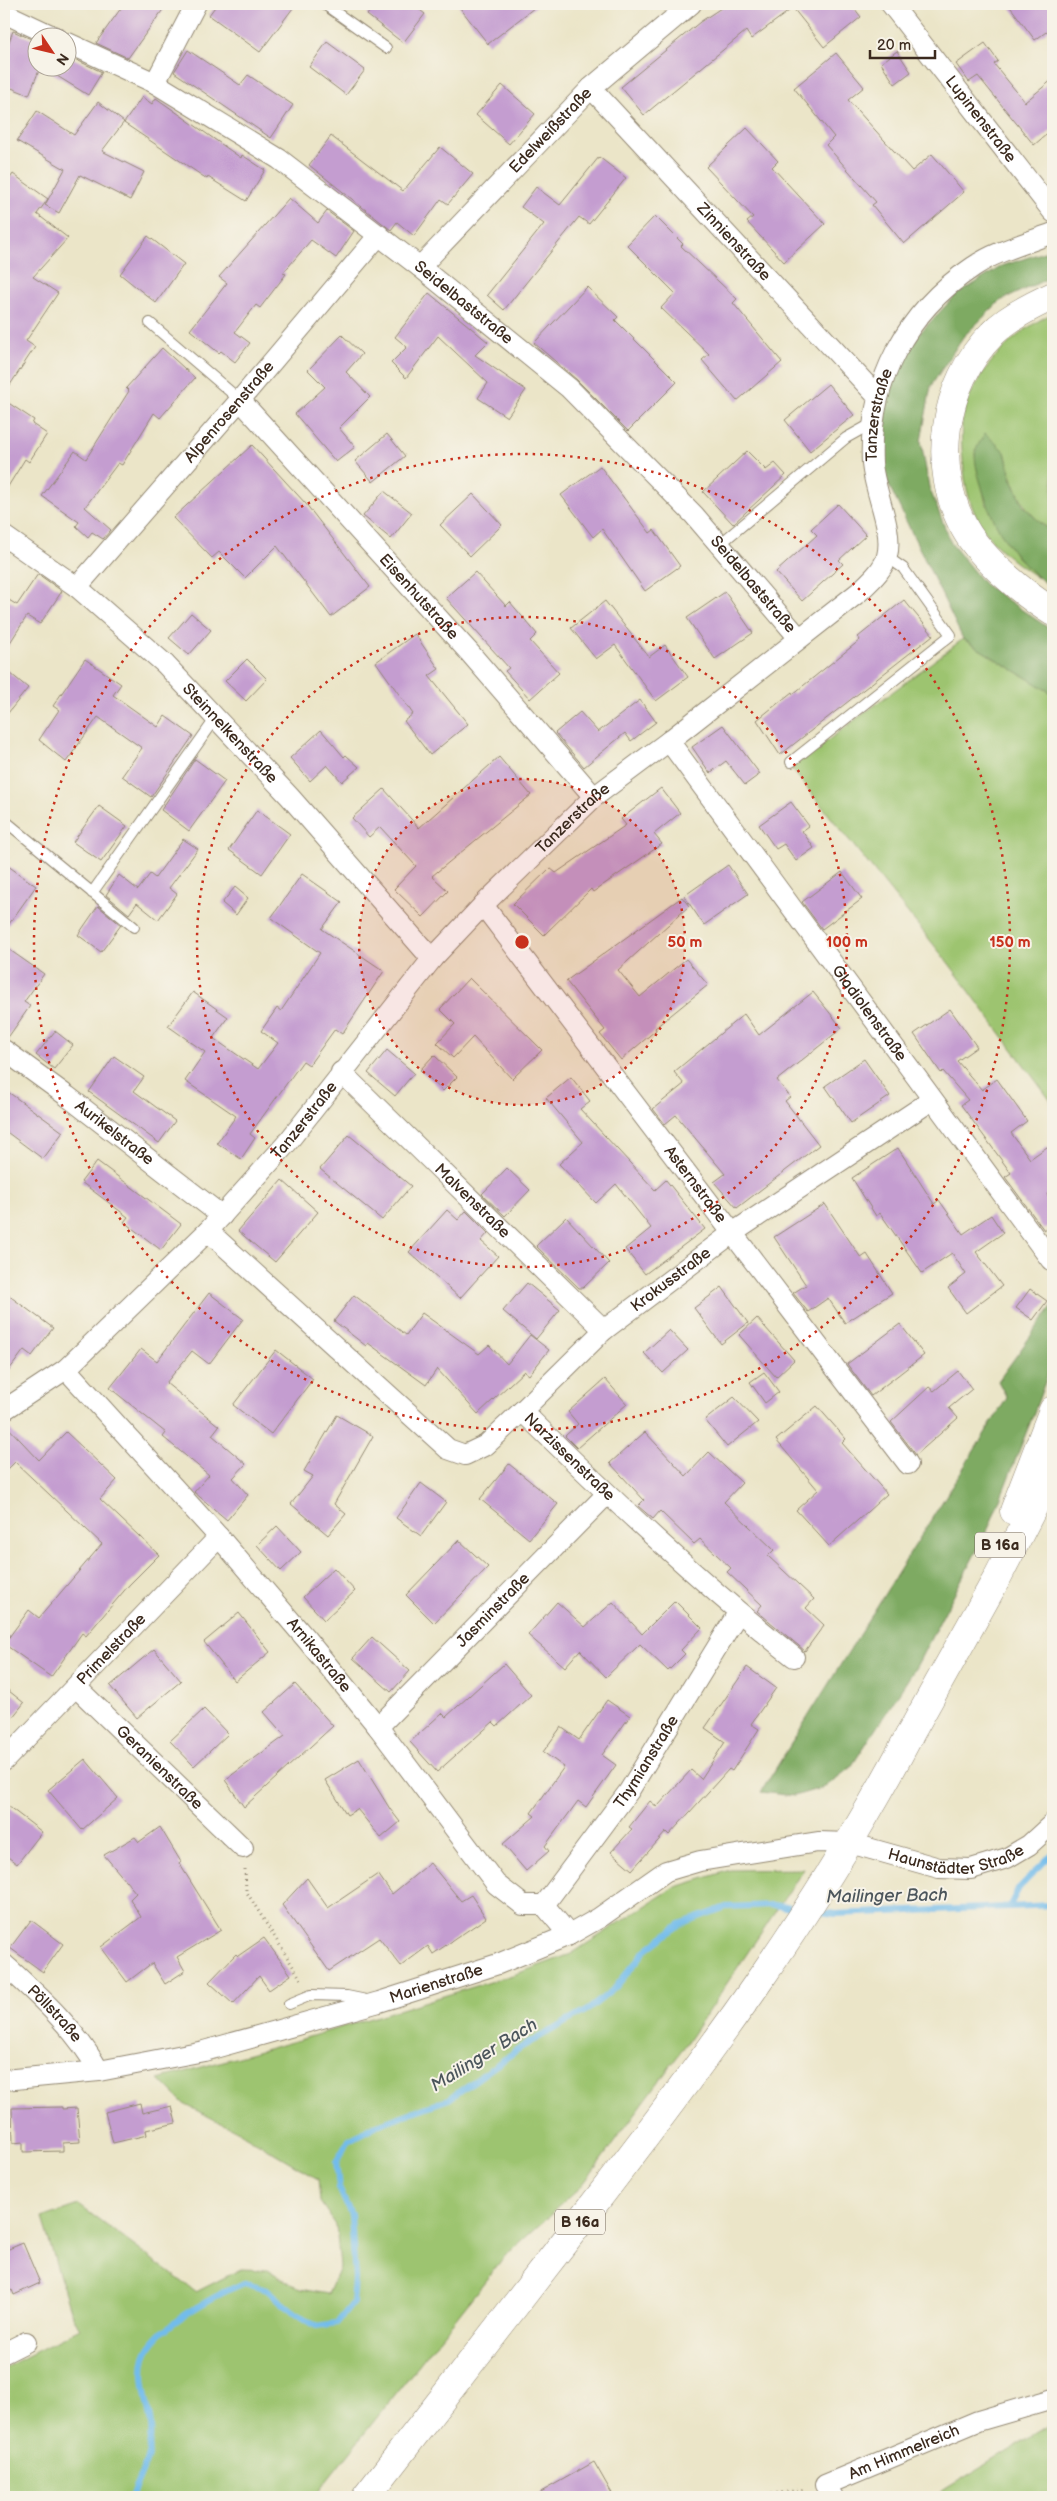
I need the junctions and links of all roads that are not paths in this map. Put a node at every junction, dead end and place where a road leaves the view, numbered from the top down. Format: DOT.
graph roads {
  1 [pos="196,4"];
  2 [pos="324,4"];
  3 [pos="691,4"];
  4 [pos="891,4"];
  5 [pos="4,13"];
  6 [pos="35,28"];
  7 [pos="78,47"];
  8 [pos="386,48"];
  9 [pos="155,83"];
  10 [pos="592,88"];
  11 [pos="1053,212"];
  12 [pos="1053,233"];
  13 [pos="379,235"];
  14 [pos="420,267"];
  15 [pos="1053,296"];
  16 [pos="150,323"];
  17 [pos="877,396"];
  18 [pos="240,400"];
  19 [pos="873,423"];
  20 [pos="4,536"];
  21 [pos="719,544"];
  22 [pos="887,557"];
  23 [pos="77,587"];
  24 [pos="1053,612"];
  25 [pos="799,638"];
  26 [pos="216,718"];
  27 [pos="668,741"];
  28 [pos="791,762"];
  29 [pos="594,797"];
  30 [pos="4,820"];
  31 [pos="92,893"];
  32 [pos="483,905"];
  33 [pos="134,927"];
  34 [pos="432,959"];
  35 [pos="4,1050"];
  36 [pos="341,1072"];
  37 [pos="932,1100"];
  38 [pos="222,1216"];
  39 [pos="208,1231"];
  40 [pos="731,1234"];
  41 [pos="1051,1260"];
  42 [pos="604,1330"];
  43 [pos="66,1369"];
  44 [pos="4,1410"];
  45 [pos="1053,1410"];
  46 [pos="522,1411"];
  47 [pos="908,1464"];
  48 [pos="1051,1472"];
  49 [pos="607,1494"];
  50 [pos="219,1538"];
  51 [pos="738,1613"];
  52 [pos="794,1657"];
  53 [pos="941,1677"];
  54 [pos="76,1687"];
  55 [pos="378,1727"];
  56 [pos="4,1761"];
  57 [pos="1053,1823"];
  58 [pos="850,1843"];
  59 [pos="243,1848"];
  60 [pos="544,1904"];
  61 [pos="569,1935"];
  62 [pos="4,1964"];
  63 [pos="379,2002"];
  64 [pos="289,2004"];
  65 [pos="99,2071"];
  66 [pos="4,2080"];
  67 [pos="26,2342"];
  68 [pos="4,2353"];
  69 [pos="1053,2399"];
  70 [pos="829,2491"];
  71 [pos="366,2497"];
  1 -- 9 [label="street"];
  2 -- 8 [label="lane"];
  3 -- 10 [label="street, Edelweißstraße"];
  4 -- 11 [label="street, Lupinenstraße"];
  5 -- 6 [label="street"];
  7 -- 9 [label="street, Seidelbaststraße"];
  9 -- 13 [label="street, Seidelbaststraße"];
  10 -- 14 [label="street, Edelweißstraße"];
  10 -- 17 [label="street, Zinnienstraße"];
  12 -- 17 [label="street, Tanzerstraße"];
  13 -- 14 [label="street, Seidelbaststraße"];
  13 -- 18 [label="street, Alpenrosenstraße"];
  14 -- 21 [label="street, Seidelbaststraße"];
  15 -- 24 [label="main road"];
  16 -- 18 [label="lane"];
  17 -- 19 [label="street, Tanzerstraße"];
  18 -- 23 [label="street, Alpenrosenstraße"];
  18 -- 29 [label="street, Eisenhutstraße"];
  19 -- 21 [label="lane"];
  19 -- 22 [label="street, Tanzerstraße"];
  20 -- 23 [label="street, Steinnelkenstraße"];
  21 -- 25 [label="street, Seidelbaststraße"];
  22 -- 25 [label="street, Tanzerstraße"];
  22 -- 28 [label="lane"];
  23 -- 26 [label="street, Steinnelkenstraße"];
  25 -- 27 [label="street, Tanzerstraße"];
  26 -- 31 [label="lane"];
  26 -- 34 [label="street, Steinnelkenstraße"];
  27 -- 29 [label="street, Tanzerstraße"];
  27 -- 37 [label="street, Gladiolenstraße"];
  29 -- 32 [label="street, Tanzerstraße"];
  30 -- 31 [label="lane"];
  31 -- 33 [label="lane"];
  32 -- 34 [label="street, Tanzerstraße"];
  32 -- 40 [label="street, Asternstraße"];
  34 -- 36 [label="street, Tanzerstraße"];
  35 -- 38 [label="street, Aurikelstraße"];
  36 -- 38 [label="street, Tanzerstraße"];
  36 -- 42 [label="street, Malvenstraße"];
  37 -- 40 [label="street, Krokusstraße"];
  37 -- 41 [label="street, Gladiolenstraße"];
  38 -- 39 [label="street, Tanzerstraße"];
  39 -- 43 [label="street, Tanzerstraße"];
  39 -- 46 [label="street, Narzissenstraße"];
  40 -- 42 [label="street, Krokusstraße"];
  40 -- 47 [label="street, Asternstraße"];
  42 -- 46 [label="street, Krokusstraße"];
  43 -- 44 [label="street, Tanzerstraße"];
  43 -- 50 [label="street, Arnikastraße"];
  45 -- 53 [label="main road, B 16a"];
  46 -- 49 [label="street, Narzissenstraße"];
  48 -- 53 [label="main road, B 16a"];
  49 -- 51 [label="street, Narzissenstraße"];
  49 -- 55 [label="street, Jasminstraße"];
  50 -- 54 [label="street, Primelstraße"];
  50 -- 55 [label="street, Arnikastraße"];
  51 -- 52 [label="street, Narzissenstraße"];
  51 -- 60 [label="street, Thymianstraße"];
  53 -- 58 [label="main road, B 16a"];
  54 -- 56 [label="street, Primelstraße"];
  54 -- 59 [label="street, Geranienstraße"];
  55 -- 60 [label="street, Arnikastraße"];
  57 -- 58 [label="street, Haunstädter Straße"];
  58 -- 61 [label="street, Marienstraße"];
  58 -- 71 [label="main road, B 16a"];
  60 -- 61 [label="street"];
  61 -- 63 [label="street, Marienstraße"];
  62 -- 65 [label="street, Pöllstraße"];
  63 -- 64 [label="lane"];
  63 -- 65 [label="street, Marienstraße"];
  65 -- 66 [label="street, Marienstraße"];
  67 -- 68 [label="street"];
  69 -- 70 [label="street, Am Himmelreich"];
}
